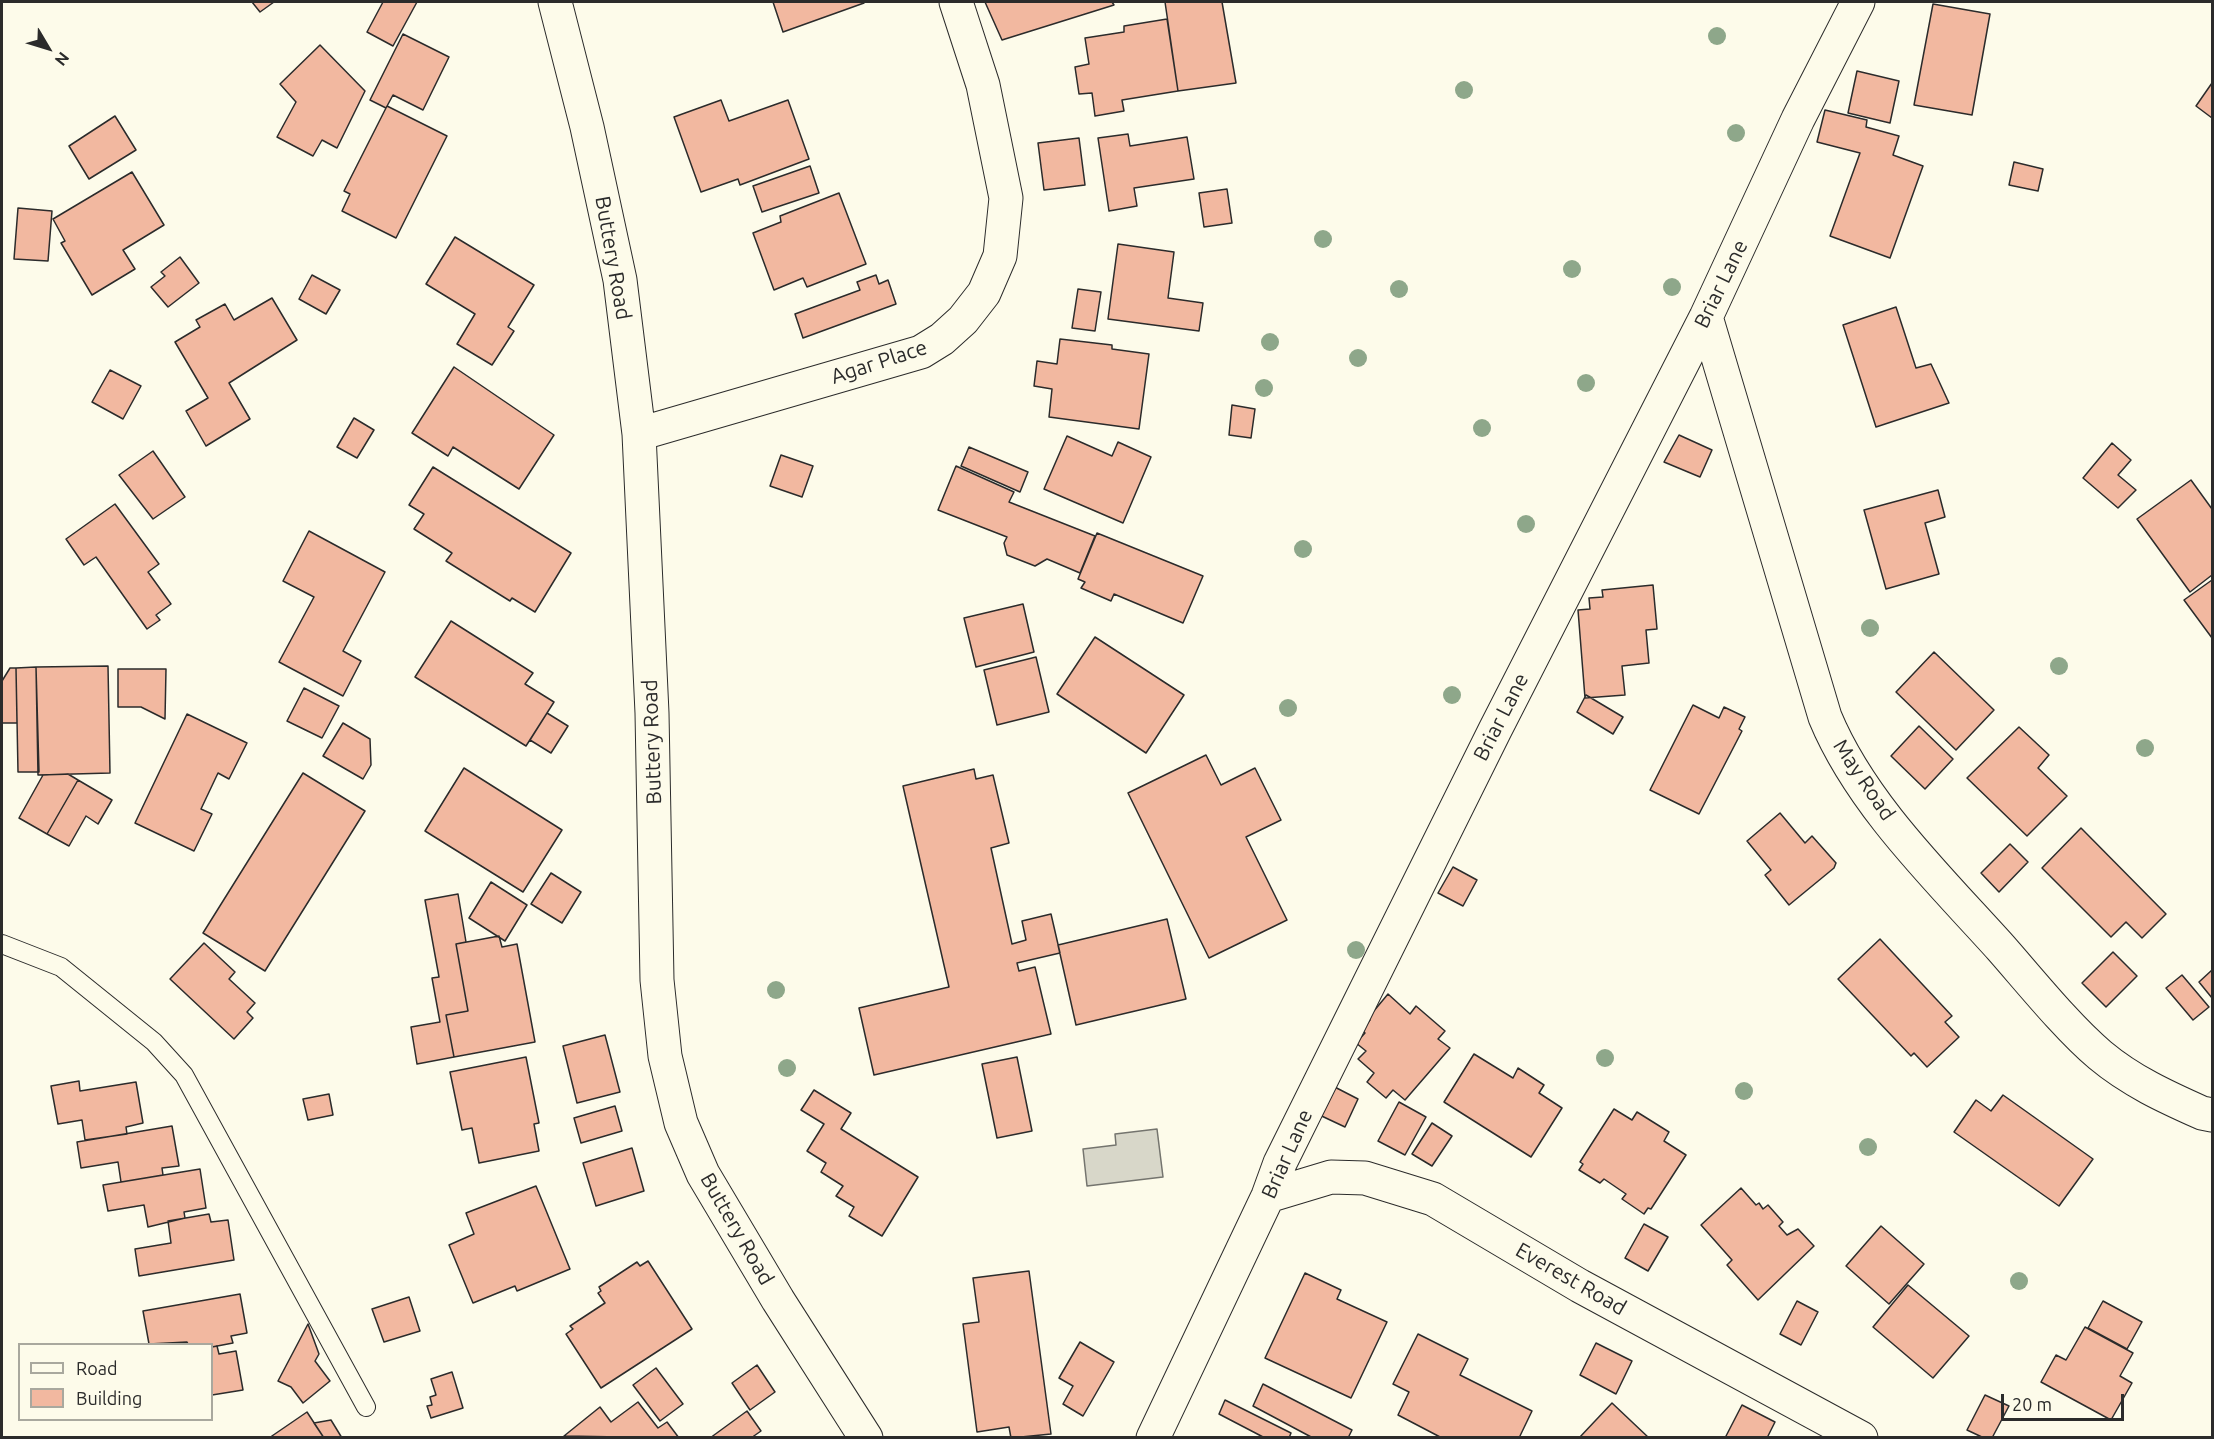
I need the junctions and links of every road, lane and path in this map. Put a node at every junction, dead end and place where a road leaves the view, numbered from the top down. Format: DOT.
graph roads {
  1 [pos="555,2"];
  2 [pos="956,2"];
  3 [pos="1858,2"];
  4 [pos="1706,317"];
  5 [pos="639,434"];
  6 [pos="2,944"];
  7 [pos="2212,1115"];
  8 [pos="1268,1196"];
  9 [pos="366,1407"];
  10 [pos="866,1437"];
  11 [pos="1153,1437"];
  12 [pos="1861,1437"];
  1 -- 5 [label="street, Buttery Road"];
  2 -- 5 [label="street, Agar Place"];
  3 -- 4 [label="street, Briar Lane"];
  4 -- 7 [label="street, May Road"];
  4 -- 8 [label="street, Briar Lane"];
  5 -- 10 [label="street, Buttery Road"];
  6 -- 9 [label="lane"];
  8 -- 11 [label="street, Briar Lane"];
  8 -- 12 [label="street, Everest Road"];
}
